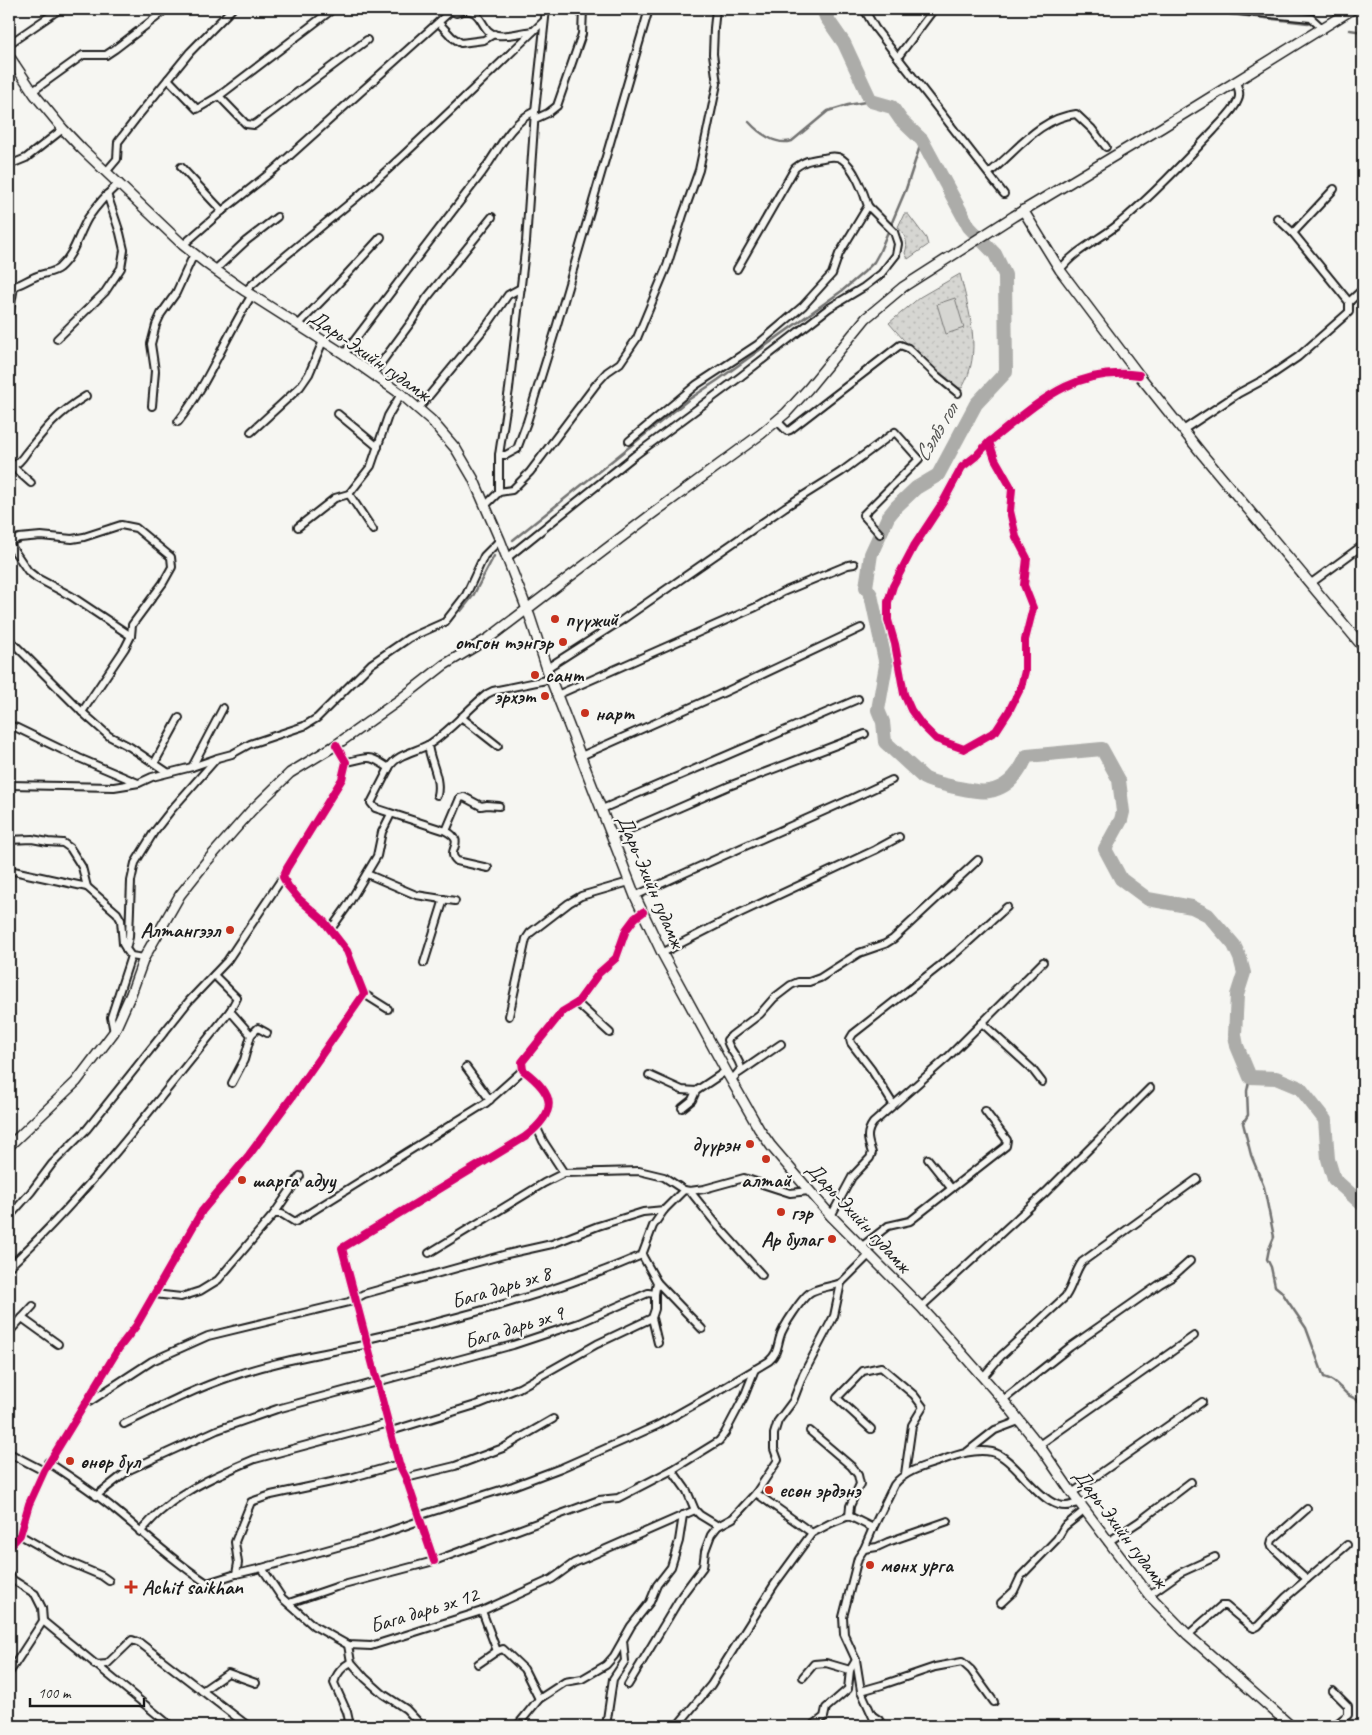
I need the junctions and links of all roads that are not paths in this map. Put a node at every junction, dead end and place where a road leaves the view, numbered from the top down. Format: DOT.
graph roads {
  1 [pos="60,9"];
  2 [pos="165,9"];
  3 [pos="232,9"];
  4 [pos="333,9"];
  5 [pos="546,9"];
  6 [pos="583,9"];
  7 [pos="649,9"];
  8 [pos="716,9"];
  9 [pos="864,9"];
  10 [pos="934,9"];
  11 [pos="1219,9"];
  12 [pos="1353,9"];
  13 [pos="451,10"];
  14 [pos="544,21"];
  15 [pos="439,23"];
  16 [pos="1322,29"];
  17 [pos="533,31"];
  18 [pos="494,34"];
  19 [pos="367,40"];
  20 [pos="9,44"];
  21 [pos="9,56"];
  22 [pos="898,57"];
  23 [pos="168,79"];
  24 [pos="1236,82"];
  25 [pos="33,91"];
  26 [pos="219,96"];
  27 [pos="535,111"];
  28 [pos="535,119"];
  29 [pos="63,128"];
  30 [pos="1106,147"];
  31 [pos="9,165"];
  32 [pos="181,167"];
  33 [pos="106,172"];
  34 [pos="989,173"];
  35 [pos="119,183"];
  36 [pos="1334,189"];
  37 [pos="107,194"];
  38 [pos="1004,194"];
  39 [pos="868,206"];
  40 [pos="1023,210"];
  41 [pos="222,211"];
  42 [pos="492,217"];
  43 [pos="278,218"];
  44 [pos="1277,218"];
  45 [pos="1293,233"];
  46 [pos="381,237"];
  47 [pos="183,245"];
  48 [pos="194,254"];
  49 [pos="737,269"];
  50 [pos="215,270"];
  51 [pos="1060,270"];
  52 [pos="12,287"];
  53 [pos="521,288"];
  54 [pos="1363,289"];
  55 [pos="249,293"];
  56 [pos="1349,302"];
  57 [pos="9,316"];
  58 [pos="298,324"];
  59 [pos="57,339"];
  60 [pos="323,341"];
  61 [pos="344,354"];
  62 [pos="372,374"];
  63 [pos="1139,375"];
  64 [pos="958,393"];
  65 [pos="401,394"];
  66 [pos="86,396"];
  67 [pos="152,406"];
  68 [pos="419,408"];
  69 [pos="338,414"];
  70 [pos="777,421"];
  71 [pos="178,422"];
  72 [pos="1183,430"];
  73 [pos="251,432"];
  74 [pos="629,441"];
  75 [pos="989,442"];
  76 [pos="378,447"];
  77 [pos="499,455"];
  78 [pos="11,467"];
  79 [pos="31,482"];
  80 [pos="499,492"];
  81 [pos="349,494"];
  82 [pos="485,506"];
  83 [pos="298,527"];
  84 [pos="373,530"];
  85 [pos="880,534"];
  86 [pos="500,540"];
  87 [pos="9,542"];
  88 [pos="1363,545"];
  89 [pos="507,558"];
  90 [pos="854,564"];
  91 [pos="1310,584"];
  92 [pos="526,609"];
  93 [pos="861,628"];
  94 [pos="131,636"];
  95 [pos="9,639"];
  96 [pos="1363,647"];
  97 [pos="547,668"];
  98 [pos="551,679"];
  99 [pos="557,695"];
  100 [pos="858,699"];
  101 [pos="223,708"];
  102 [pos="82,712"];
  103 [pos="461,717"];
  104 [pos="179,718"];
  105 [pos="9,725"];
  106 [pos="866,734"];
  107 [pos="336,745"];
  108 [pos="428,745"];
  109 [pos="498,746"];
  110 [pos="581,756"];
  111 [pos="216,758"];
  112 [pos="155,762"];
  113 [pos="346,762"];
  114 [pos="192,767"];
  115 [pos="389,768"];
  116 [pos="168,772"];
  117 [pos="892,780"];
  118 [pos="139,783"];
  119 [pos="9,785"];
  120 [pos="437,795"];
  121 [pos="499,806"];
  122 [pos="602,809"];
  123 [pos="391,814"];
  124 [pos="446,831"];
  125 [pos="612,837"];
  126 [pos="899,837"];
  127 [pos="9,840"];
  128 [pos="978,860"];
  129 [pos="488,868"];
  130 [pos="9,870"];
  131 [pos="367,874"];
  132 [pos="284,877"];
  133 [pos="630,882"];
  134 [pos="87,886"];
  135 [pos="635,896"];
  136 [pos="444,899"];
  137 [pos="455,900"];
  138 [pos="1007,907"];
  139 [pos="643,912"];
  140 [pos="331,929"];
  141 [pos="126,950"];
  142 [pos="662,953"];
  143 [pos="131,956"];
  144 [pos="144,958"];
  145 [pos="1043,962"];
  146 [pos="424,963"];
  147 [pos="214,975"];
  148 [pos="364,994"];
  149 [pos="577,1003"];
  150 [pos="388,1009"];
  151 [pos="230,1011"];
  152 [pos="509,1016"];
  153 [pos="982,1023"];
  154 [pos="114,1032"];
  155 [pos="267,1033"];
  156 [pos="610,1033"];
  157 [pos="251,1036"];
  158 [pos="781,1044"];
  159 [pos="466,1067"];
  160 [pos="523,1070"];
  161 [pos="726,1071"];
  162 [pos="649,1075"];
  163 [pos="735,1077"];
  164 [pos="1042,1082"];
  165 [pos="232,1083"];
  166 [pos="1150,1088"];
  167 [pos="696,1091"];
  168 [pos="490,1100"];
  169 [pos="893,1104"];
  170 [pos="682,1108"];
  171 [pos="985,1111"];
  172 [pos="537,1128"];
  173 [pos="9,1146"];
  174 [pos="928,1159"];
  175 [pos="564,1173"];
  176 [pos="300,1176"];
  177 [pos="1197,1179"];
  178 [pos="951,1188"];
  179 [pos="687,1190"];
  180 [pos="809,1191"];
  181 [pos="664,1210"];
  182 [pos="274,1214"];
  183 [pos="831,1216"];
  184 [pos="9,1217"];
  185 [pos="861,1247"];
  186 [pos="429,1253"];
  187 [pos="642,1255"];
  188 [pos="869,1255"];
  189 [pos="1190,1261"];
  190 [pos="9,1267"];
  191 [pos="762,1274"];
  192 [pos="657,1282"];
  193 [pos="841,1283"];
  194 [pos="154,1294"];
  195 [pos="655,1294"];
  196 [pos="356,1298"];
  197 [pos="32,1306"];
  198 [pos="921,1307"];
  199 [pos="22,1318"];
  200 [pos="652,1318"];
  201 [pos="702,1329"];
  202 [pos="9,1330"];
  203 [pos="1194,1336"];
  204 [pos="368,1341"];
  205 [pos="658,1343"];
  206 [pos="58,1344"];
  207 [pos="755,1369"];
  208 [pos="983,1377"];
  209 [pos="378,1381"];
  210 [pos="1002,1400"];
  211 [pos="1202,1402"];
  212 [pos="87,1403"];
  213 [pos="554,1420"];
  214 [pos="1019,1421"];
  215 [pos="389,1423"];
  216 [pos="124,1424"];
  217 [pos="872,1428"];
  218 [pos="391,1431"];
  219 [pos="810,1431"];
  220 [pos="1039,1445"];
  221 [pos="967,1452"];
  222 [pos="9,1453"];
  223 [pos="48,1462"];
  224 [pos="399,1464"];
  225 [pos="672,1470"];
  226 [pos="44,1471"];
  227 [pos="905,1474"];
  228 [pos="406,1478"];
  229 [pos="1191,1482"];
  230 [pos="756,1493"];
  231 [pos="1072,1493"];
  232 [pos="96,1496"];
  233 [pos="1078,1502"];
  234 [pos="1306,1509"];
  235 [pos="695,1510"];
  236 [pos="1085,1510"];
  237 [pos="682,1515"];
  238 [pos="849,1516"];
  239 [pos="419,1519"];
  240 [pos="948,1520"];
  241 [pos="718,1526"];
  242 [pos="873,1528"];
  243 [pos="140,1532"];
  244 [pos="812,1533"];
  245 [pos="20,1534"];
  246 [pos="1108,1542"];
  247 [pos="1347,1545"];
  248 [pos="9,1547"];
  249 [pos="864,1549"];
  250 [pos="1215,1557"];
  251 [pos="434,1561"];
  252 [pos="262,1568"];
  253 [pos="9,1574"];
  254 [pos="236,1574"];
  255 [pos="1307,1579"];
  256 [pos="109,1582"];
  257 [pos="1149,1595"];
  258 [pos="288,1603"];
  259 [pos="1001,1603"];
  260 [pos="482,1611"];
  261 [pos="43,1621"];
  262 [pos="1188,1635"];
  263 [pos="623,1640"];
  264 [pos="348,1645"];
  265 [pos="497,1651"];
  266 [pos="856,1660"];
  267 [pos="351,1662"];
  268 [pos="478,1664"];
  269 [pos="95,1665"];
  270 [pos="850,1670"];
  271 [pos="9,1673"];
  272 [pos="803,1677"];
  273 [pos="256,1683"];
  274 [pos="628,1685"];
  275 [pos="202,1691"];
  276 [pos="861,1691"];
  277 [pos="1333,1691"];
  278 [pos="539,1699"];
  279 [pos="994,1702"];
  280 [pos="872,1716"];
  281 [pos="171,1726"];
  282 [pos="248,1726"];
  283 [pos="343,1726"];
  284 [pos="422,1726"];
  285 [pos="517,1726"];
  286 [pos="606,1726"];
  287 [pos="676,1726"];
  288 [pos="812,1726"];
  289 [pos="877,1726"];
  290 [pos="883,1726"];
  291 [pos="1291,1726"];
  292 [pos="1334,1726"];
  1 -- 20 [label="street"];
  2 -- 25 [label="street"];
  3 -- 23 [label="street"];
  4 -- 26 [label="street"];
  5 -- 14 [label="street"];
  6 -- 28 [label="street"];
  7 -- 77 [label="street"];
  8 -- 80 [label="street"];
  9 -- 22 [label="street"];
  10 -- 22 [label="street"];
  11 -- 16 [label="street"];
  12 -- 16 [label="main road"];
  13 -- 15 [label="street"];
  13 -- 18 [label="street"];
  14 -- 17 [label="street"];
  14 -- 27 [label="street"];
  15 -- 18 [label="street"];
  15 -- 41 [label="street"];
  16 -- 24 [label="main road"];
  17 -- 18 [label="street"];
  17 -- 55 [label="street"];
  19 -- 26 [label="street"];
  21 -- 25 [label="main road, Дарь-Эхийн гудамж"];
  22 -- 34 [label="street"];
  23 -- 26 [label="street"];
  23 -- 33 [label="street"];
  24 -- 40 [label="main road"];
  24 -- 51 [label="street"];
  25 -- 29 [label="main road, Дарь-Эхийн гудамж"];
  27 -- 28 [label="street"];
  27 -- 61 [label="street"];
  28 -- 53 [label="street"];
  29 -- 31 [label="street"];
  29 -- 33 [label="main road, Дарь-Эхийн гудамж"];
  30 -- 34 [label="street"];
  32 -- 41 [label="street"];
  33 -- 35 [label="main road, Дарь-Эхийн гудамж"];
  34 -- 38 [label="street"];
  35 -- 37 [label="street"];
  35 -- 47 [label="main road, Дарь-Эхийн гудамж"];
  36 -- 45 [label="street"];
  37 -- 52 [label="street"];
  37 -- 59 [label="street"];
  39 -- 49 [label="street"];
  39 -- 74 [label="street"];
  39 -- 89 [label="street"];
  40 -- 51 [label="main road"];
  40 -- 70 [label="main road"];
  41 -- 47 [label="street"];
  42 -- 62 [label="street"];
  43 -- 50 [label="street"];
  44 -- 45 [label="street"];
  45 -- 56 [label="street"];
  46 -- 58 [label="street"];
  47 -- 48 [label="main road, Дарь-Эхийн гудамж"];
  48 -- 50 [label="main road, Дарь-Эхийн гудамж"];
  48 -- 67 [label="street"];
  50 -- 55 [label="main road, Дарь-Эхийн гудамж"];
  51 -- 63 [label="main road"];
  52 -- 57 [label="street"];
  53 -- 68 [label="street"];
  53 -- 77 [label="street"];
  54 -- 56 [label="street"];
  55 -- 58 [label="main road, Дарь-Эхийн гудамж"];
  55 -- 71 [label="street"];
  56 -- 72 [label="street"];
  58 -- 60 [label="main road, Дарь-Эхийн гудамж"];
  60 -- 61 [label="main road, Дарь-Эхийн гудамж"];
  60 -- 73 [label="street"];
  61 -- 62 [label="main road, Дарь-Эхийн гудамж"];
  62 -- 65 [label="main road, Дарь-Эхийн гудамж"];
  63 -- 72 [label="main road"];
  63 -- 75 [label="street"];
  64 -- 70 [label="street"];
  65 -- 68 [label="main road, Дарь-Эхийн гудамж"];
  65 -- 76 [label="street"];
  66 -- 78 [label="street"];
  68 -- 82 [label="main road, Дарь-Эхийн гудамж"];
  69 -- 76 [label="street"];
  70 -- 92 [label="main road"];
  72 -- 91 [label="main road"];
  75 -- 75 [label="street"];
  76 -- 81 [label="street"];
  77 -- 80 [label="street"];
  78 -- 79 [label="street"];
  80 -- 82 [label="street"];
  81 -- 83 [label="street"];
  81 -- 84 [label="street"];
  82 -- 86 [label="main road, Дарь-Эхийн гудамж"];
  85 -- 97 [label="street"];
  86 -- 89 [label="main road, Дарь-Эхийн гудамж"];
  86 -- 111 [label="street"];
  87 -- 94 [label="street"];
  87 -- 94 [label="street"];
  88 -- 91 [label="street"];
  89 -- 92 [label="main road, Дарь-Эхийн гудамж"];
  90 -- 99 [label="street"];
  91 -- 96 [label="main road"];
  92 -- 97 [label="main road, Дарь-Эхийн гудамж"];
  92 -- 107 [label="main road"];
  93 -- 110 [label="street"];
  94 -- 102 [label="street"];
  95 -- 102 [label="street"];
  97 -- 98 [label="main road, Дарь-Эхийн гудамж"];
  98 -- 99 [label="main road, Дарь-Эхийн гудамж"];
  98 -- 103 [label="street"];
  99 -- 110 [label="main road, Дарь-Эхийн гудамж"];
  100 -- 122 [label="street"];
  101 -- 114 [label="street"];
  102 -- 112 [label="street"];
  103 -- 108 [label="street"];
  103 -- 109 [label="street"];
  104 -- 112 [label="street"];
  105 -- 118 [label="street"];
  106 -- 125 [label="street"];
  107 -- 113 [label="street"];
  107 -- 144 [label="main road"];
  108 -- 115 [label="street"];
  108 -- 120 [label="street"];
  110 -- 122 [label="main road, Дарь-Эхийн гудамж"];
  111 -- 114 [label="street"];
  111 -- 141 [label="street"];
  112 -- 116 [label="street"];
  113 -- 115 [label="street"];
  113 -- 132 [label="street"];
  114 -- 116 [label="street"];
  115 -- 123 [label="street"];
  116 -- 118 [label="street"];
  117 -- 135 [label="street"];
  118 -- 119 [label="street"];
  121 -- 124 [label="street"];
  122 -- 125 [label="main road, Дарь-Эхийн гудамж"];
  123 -- 124 [label="street"];
  123 -- 131 [label="street"];
  124 -- 129 [label="street"];
  125 -- 133 [label="main road, Дарь-Эхийн гудамж"];
  126 -- 142 [label="street"];
  127 -- 134 [label="street"];
  128 -- 163 [label="street"];
  130 -- 134 [label="street"];
  131 -- 136 [label="street"];
  131 -- 140 [label="street"];
  132 -- 140 [label="street"];
  132 -- 147 [label="street"];
  133 -- 135 [label="main road, Дарь-Эхийн гудамж"];
  133 -- 152 [label="street"];
  134 -- 141 [label="street"];
  135 -- 139 [label="main road, Дарь-Эхийн гудамж"];
  136 -- 137 [label="street"];
  136 -- 146 [label="street"];
  138 -- 169 [label="street"];
  139 -- 142 [label="main road, Дарь-Эхийн гудамж"];
  139 -- 149 [label="street"];
  140 -- 148 [label="street"];
  141 -- 143 [label="street"];
  142 -- 161 [label="main road, Дарь-Эхийн гудамж"];
  143 -- 144 [label="street"];
  143 -- 154 [label="street"];
  144 -- 154 [label="main road"];
  145 -- 153 [label="street"];
  147 -- 151 [label="street"];
  147 -- 184 [label="street"];
  148 -- 150 [label="street"];
  148 -- 194 [label="street"];
  149 -- 156 [label="street"];
  149 -- 160 [label="street"];
  151 -- 157 [label="street"];
  151 -- 190 [label="street"];
  153 -- 164 [label="street"];
  153 -- 169 [label="street"];
  154 -- 173 [label="main road"];
  155 -- 157 [label="street"];
  157 -- 165 [label="street"];
  158 -- 163 [label="street"];
  159 -- 168 [label="street"];
  160 -- 168 [label="street"];
  160 -- 172 [label="street"];
  161 -- 163 [label="main road, Дарь-Эхийн гудамж"];
  161 -- 167 [label="street"];
  162 -- 167 [label="street"];
  163 -- 180 [label="main road, Дарь-Эхийн гудамж"];
  166 -- 198 [label="street"];
  167 -- 170 [label="street"];
  168 -- 182 [label="street"];
  169 -- 183 [label="street"];
  171 -- 178 [label="street"];
  172 -- 175 [label="street"];
  172 -- 196 [label="street"];
  174 -- 178 [label="street"];
  175 -- 179 [label="street"];
  175 -- 186 [label="street"];
  176 -- 182 [label="street"];
  177 -- 208 [label="street"];
  178 -- 185 [label="street"];
  179 -- 180 [label="street"];
  179 -- 181 [label="street"];
  179 -- 191 [label="street"];
  180 -- 183 [label="main road, Дарь-Эхийн гудамж"];
  181 -- 187 [label="street"];
  181 -- 196 [label="street"];
  182 -- 194 [label="street"];
  183 -- 185 [label="main road, Дарь-Эхийн гудамж"];
  185 -- 188 [label="main road, Дарь-Эхийн гудамж"];
  187 -- 192 [label="street"];
  187 -- 204 [label="street, Бага дарь эх 8"];
  188 -- 193 [label="street"];
  188 -- 198 [label="main road, Дарь-Эхийн гудамж"];
  189 -- 210 [label="street"];
  192 -- 195 [label="street"];
  192 -- 201 [label="street"];
  193 -- 207 [label="street"];
  193 -- 230 [label="street"];
  194 -- 212 [label="street"];
  195 -- 200 [label="street"];
  195 -- 209 [label="street, Бага дарь эх 9"];
  196 -- 204 [label="street"];
  196 -- 212 [label="street"];
  197 -- 199 [label="street"];
  198 -- 208 [label="main road, Дарь-Эхийн гудамж"];
  199 -- 202 [label="street"];
  199 -- 206 [label="street"];
  200 -- 205 [label="street"];
  200 -- 218 [label="street"];
  203 -- 220 [label="street"];
  204 -- 209 [label="street"];
  204 -- 216 [label="street, Бага дарь эх 8"];
  207 -- 225 [label="street"];
  207 -- 239 [label="street"];
  208 -- 210 [label="main road, Дарь-Эхийн гудамж"];
  209 -- 215 [label="street"];
  209 -- 232 [label="street, Бага дарь эх 9"];
  210 -- 214 [label="main road, Дарь-Эхийн гудамж"];
  211 -- 231 [label="street"];
  212 -- 223 [label="street"];
  213 -- 228 [label="street"];
  214 -- 220 [label="main road, Дарь-Эхийн гудамж"];
  214 -- 221 [label="street"];
  215 -- 218 [label="street"];
  215 -- 243 [label="street"];
  217 -- 227 [label="street"];
  218 -- 224 [label="street"];
  219 -- 238 [label="street"];
  220 -- 231 [label="main road, Дарь-Эхийн гудамж"];
  221 -- 227 [label="street"];
  221 -- 233 [label="street"];
  222 -- 226 [label="street"];
  223 -- 226 [label="street"];
  223 -- 232 [label="street"];
  224 -- 228 [label="street"];
  224 -- 254 [label="street"];
  225 -- 235 [label="street"];
  225 -- 251 [label="street"];
  226 -- 245 [label="street"];
  227 -- 242 [label="street"];
  228 -- 239 [label="street"];
  229 -- 246 [label="street"];
  230 -- 241 [label="street"];
  230 -- 244 [label="street"];
  231 -- 233 [label="main road, Дарь-Эхийн гудамж"];
  232 -- 243 [label="street"];
  233 -- 236 [label="main road, Дарь-Эхийн гудамж"];
  234 -- 255 [label="street"];
  235 -- 237 [label="street, Бага дарь эх 12"];
  235 -- 241 [label="street"];
  236 -- 246 [label="main road, Дарь-Эхийн гудамж"];
  236 -- 259 [label="street"];
  237 -- 260 [label="street, Бага дарь эх 12"];
  237 -- 263 [label="street"];
  238 -- 242 [label="street"];
  238 -- 244 [label="street"];
  239 -- 251 [label="street"];
  239 -- 252 [label="street"];
  240 -- 249 [label="street"];
  241 -- 274 [label="street"];
  242 -- 249 [label="street"];
  243 -- 254 [label="street"];
  244 -- 287 [label="street"];
  245 -- 248 [label="street"];
  245 -- 256 [label="street"];
  246 -- 257 [label="main road, Дарь-Эхийн гудамж"];
  247 -- 255 [label="street"];
  249 -- 266 [label="street"];
  250 -- 257 [label="street"];
  251 -- 258 [label="street"];
  252 -- 254 [label="street"];
  252 -- 258 [label="street, Бага дарь эх 12"];
  253 -- 261 [label="street"];
  255 -- 262 [label="street"];
  257 -- 262 [label="main road, Дарь-Эхийн гудамж"];
  258 -- 264 [label="street, Бага дарь эх 12"];
  260 -- 264 [label="street, Бага дарь эх 12"];
  260 -- 265 [label="street"];
  261 -- 269 [label="street"];
  261 -- 271 [label="street"];
  262 -- 291 [label="main road, Дарь-Эхийн гудамж"];
  263 -- 278 [label="street"];
  263 -- 286 [label="street"];
  264 -- 267 [label="street"];
  265 -- 268 [label="street"];
  265 -- 278 [label="street"];
  266 -- 270 [label="street"];
  266 -- 276 [label="street"];
  267 -- 283 [label="street"];
  267 -- 284 [label="street"];
  269 -- 275 [label="street"];
  269 -- 281 [label="street"];
  270 -- 272 [label="street"];
  270 -- 288 [label="street"];
  273 -- 275 [label="street"];
  275 -- 282 [label="street"];
  276 -- 279 [label="street"];
  276 -- 280 [label="street"];
  277 -- 292 [label="street"];
  278 -- 285 [label="street"];
  280 -- 289 [label="street"];
  280 -- 290 [label="street"];
}
